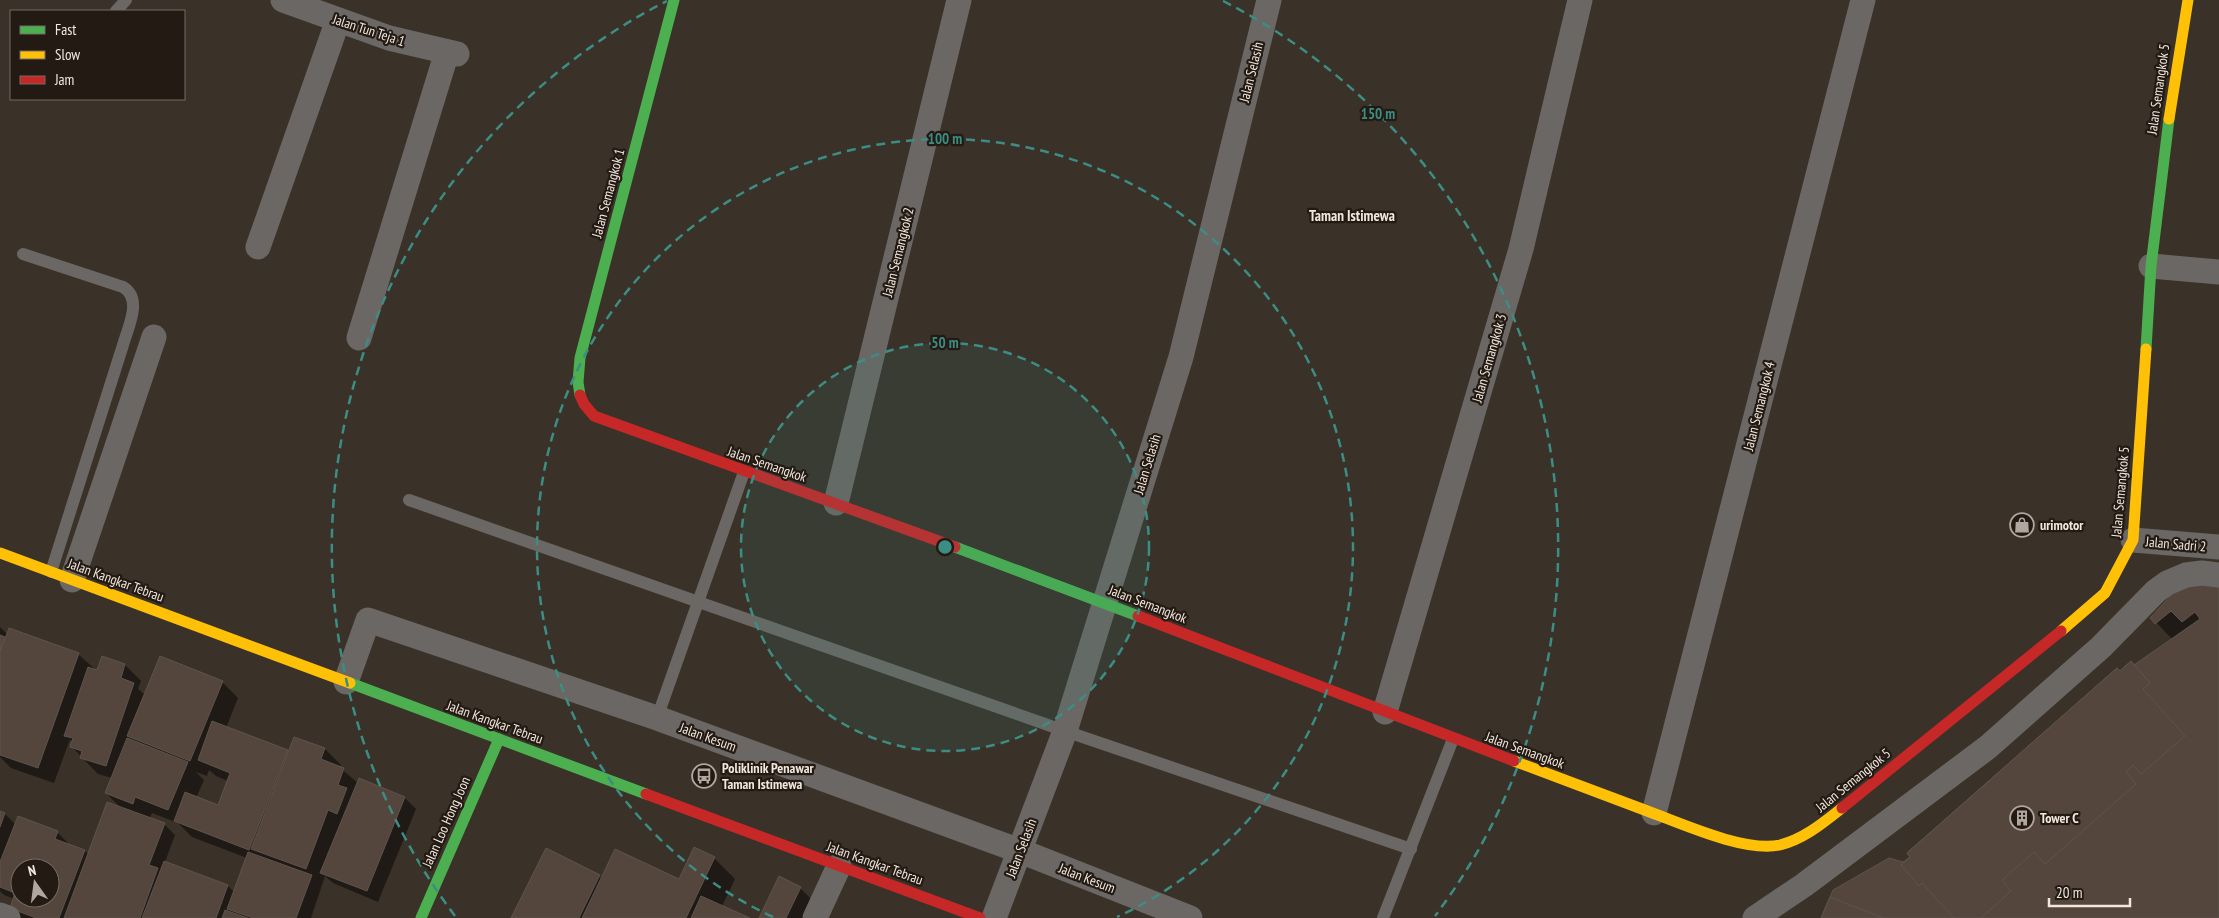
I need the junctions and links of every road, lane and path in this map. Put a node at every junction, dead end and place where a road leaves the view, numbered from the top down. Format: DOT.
graph roads {
  1 [pos="126,0"];
  2 [pos="283,0"];
  3 [pos="674,0"];
  4 [pos="959,0"];
  5 [pos="1269,0"];
  6 [pos="1580,0"];
  7 [pos="1863,0"];
  8 [pos="2188,0"];
  9 [pos="314,5"];
  10 [pos="117,10"];
  11 [pos="338,20"];
  12 [pos="258,248"];
  13 [pos="23,254"];
  14 [pos="2151,266"];
  15 [pos="2219,272"];
  16 [pos="154,337"];
  17 [pos="360,338"];
  18 [pos="580,394"];
  19 [pos="744,472"];
  20 [pos="409,500"];
  21 [pos="836,503"];
  22 [pos="2133,540"];
  23 [pos="2219,547"];
  24 [pos="0,553"];
  25 [pos="2219,575"];
  26 [pos="61,576"];
  27 [pos="697,602"];
  28 [pos="1104,602"];
  29 [pos="346,682"];
  30 [pos="1385,712"];
  31 [pos="657,718"];
  32 [pos="1064,731"];
  33 [pos="499,739"];
  34 [pos="1453,739"];
  35 [pos="1654,813"];
  36 [pos="1714,835"];
  37 [pos="1411,849"];
  38 [pos="1020,851"];
  39 [pos="839,866"];
  40 [pos="0,915"];
  41 [pos="8,918"];
  42 [pos="421,918"];
  43 [pos="815,918"];
  44 [pos="980,918"];
  45 [pos="994,918"];
  46 [pos="1190,918"];
  47 [pos="1383,918"];
  48 [pos="1755,918"];
  1 -- 10 [label="lane"];
  2 -- 9 [label="street, Jalan Tun Teja 1"];
  3 -- 18 [label="street, Jalan Semangkok 1"];
  4 -- 21 [label="street, Jalan Semangkok 2"];
  5 -- 28 [label="street, Jalan Selasih"];
  6 -- 30 [label="street, Jalan Semangkok 3"];
  7 -- 35 [label="street, Jalan Semangkok 4"];
  8 -- 14 [label="street, Jalan Semangkok 5"];
  9 -- 11 [label="street, Jalan Tun Teja 1"];
  11 -- 12 [label="street"];
  11 -- 17 [label="street, Jalan Tun Teja 1"];
  13 -- 26 [label="lane"];
  14 -- 15 [label="street"];
  14 -- 22 [label="street, Jalan Semangkok 5"];
  16 -- 26 [label="street"];
  18 -- 19 [label="street, Jalan Semangkok"];
  19 -- 21 [label="street, Jalan Semangkok"];
  19 -- 27 [label="lane"];
  20 -- 27 [label="lane"];
  21 -- 28 [label="street, Jalan Semangkok"];
  22 -- 23 [label="street, Jalan Sadri 2"];
  22 -- 36 [label="street, Jalan Semangkok 5"];
  24 -- 26 [label="street, Jalan Kangkar Tebrau"];
  25 -- 48 [label="street"];
  26 -- 29 [label="street, Jalan Kangkar Tebrau"];
  27 -- 31 [label="lane"];
  27 -- 32 [label="lane"];
  28 -- 30 [label="street, Jalan Semangkok"];
  28 -- 32 [label="street, Jalan Selasih"];
  29 -- 31 [label="street, Jalan Kesum"];
  29 -- 33 [label="street, Jalan Kangkar Tebrau"];
  30 -- 34 [label="street, Jalan Semangkok"];
  31 -- 38 [label="street, Jalan Kesum"];
  32 -- 37 [label="lane"];
  32 -- 38 [label="street, Jalan Selasih"];
  33 -- 39 [label="street, Jalan Kangkar Tebrau"];
  33 -- 42 [label="street, Jalan Loo Hong Joon"];
  34 -- 35 [label="street, Jalan Semangkok"];
  34 -- 37 [label="lane"];
  35 -- 36 [label="street, Jalan Semangkok"];
  37 -- 47 [label="lane"];
  38 -- 45 [label="street, Jalan Selasih"];
  38 -- 46 [label="street, Jalan Kesum"];
  39 -- 43 [label="street"];
  39 -- 44 [label="street, Jalan Kangkar Tebrau"];
  40 -- 41 [label="street"];
}
